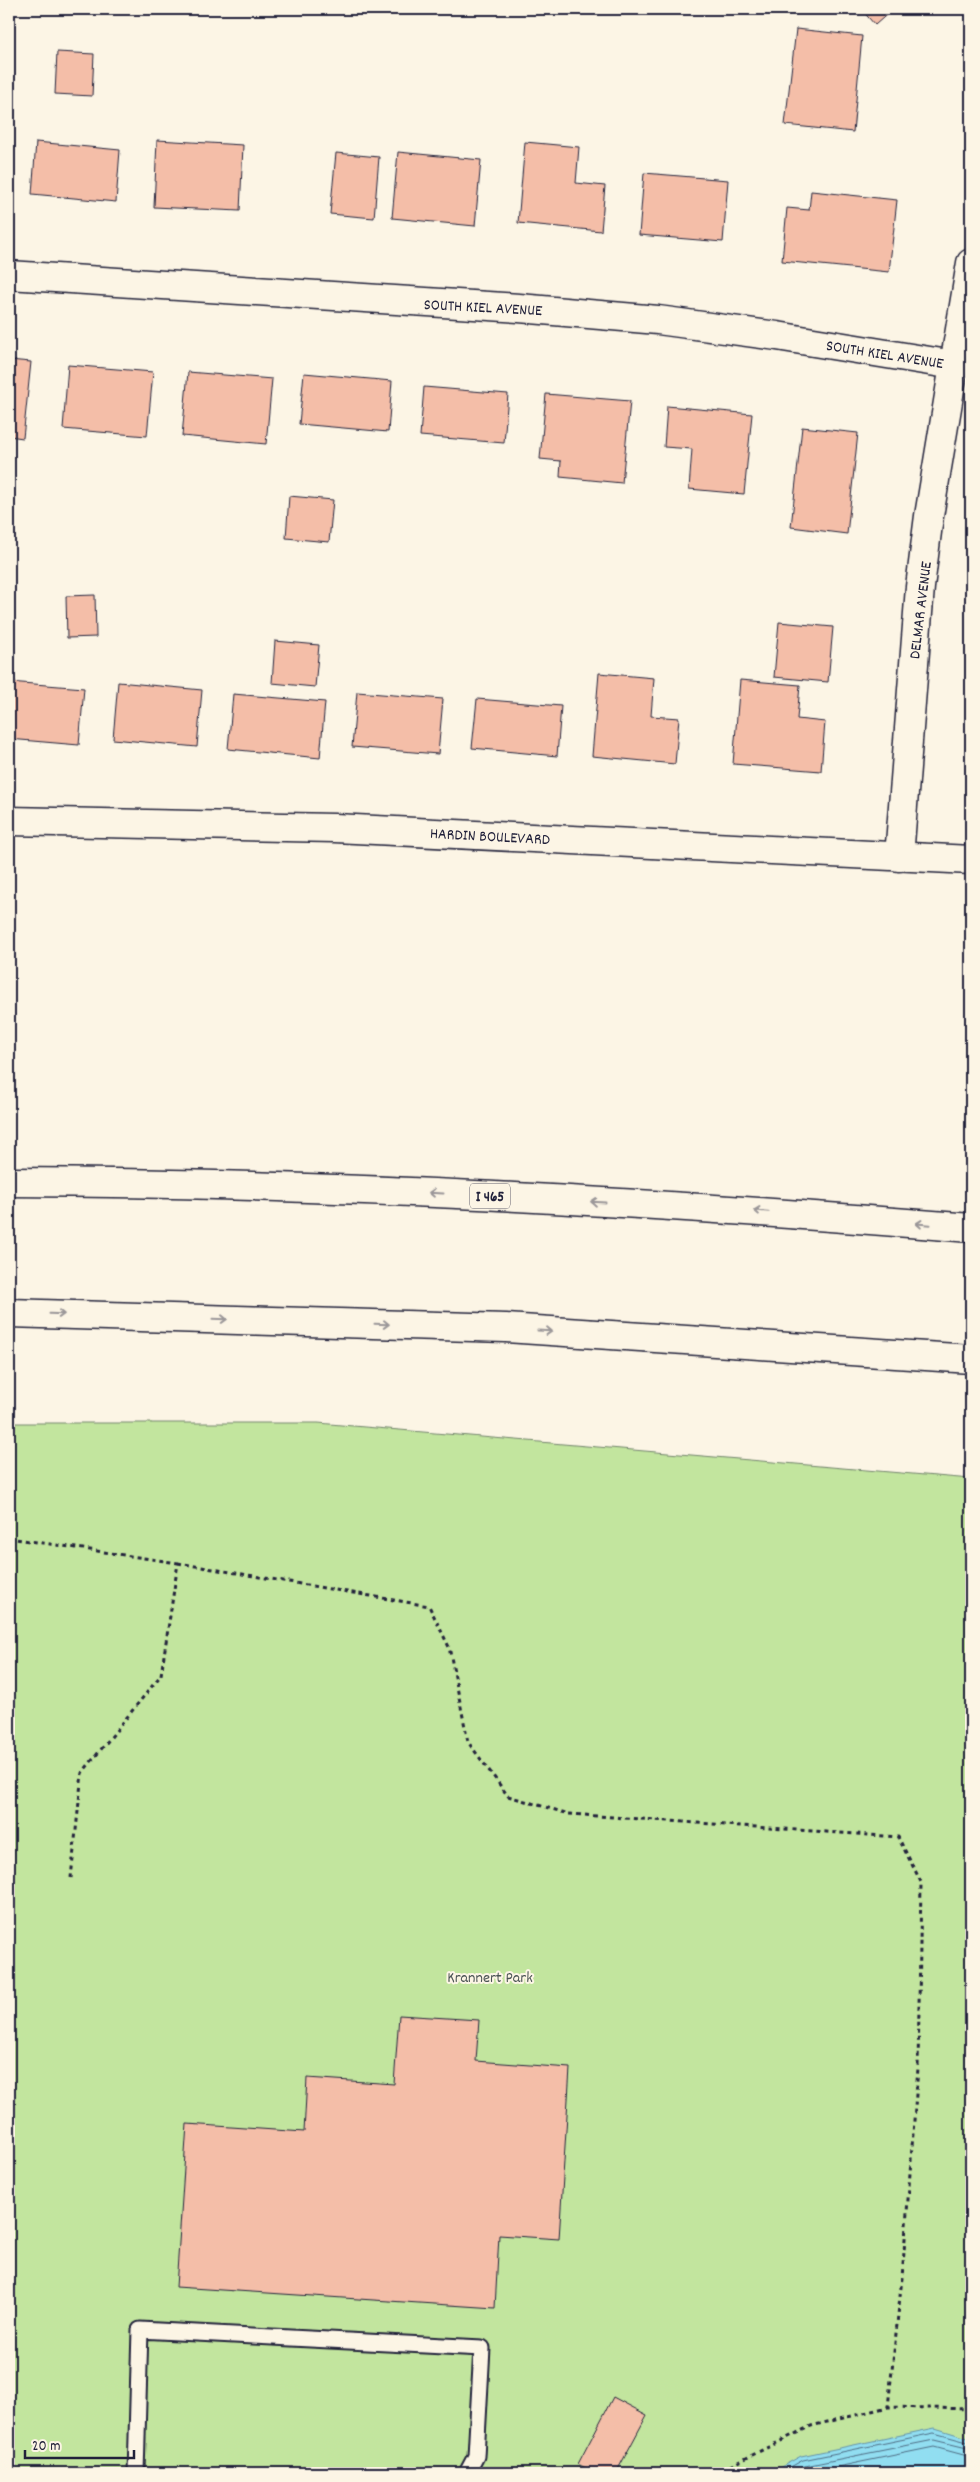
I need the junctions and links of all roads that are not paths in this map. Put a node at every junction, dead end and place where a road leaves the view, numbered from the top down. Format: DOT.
graph roads {
  1 [pos="971,264"];
  2 [pos="9,275"];
  3 [pos="954,365"];
  4 [pos="9,821"];
  5 [pos="899,857"];
  6 [pos="971,860"];
  7 [pos="9,1182"];
  8 [pos="971,1228"];
  9 [pos="9,1313"];
  10 [pos="971,1359"];
  11 [pos="136,2473"];
  12 [pos="467,2473"];
  1 -- 3 [label="main road, DELMAR AVENUE"];
  2 -- 3 [label="main road, SOUTH KIEL AVENUE"];
  3 -- 5 [label="main road, DELMAR AVENUE"];
  4 -- 5 [label="main road, HARDIN BOULEVARD"];
  5 -- 6 [label="main road, HARDIN BOULEVARD"];
  8 -- 7 [label="main road, I 465, one-way"];
  9 -- 10 [label="main road, one-way"];
  11 -- 12 [label="lane"];
}
